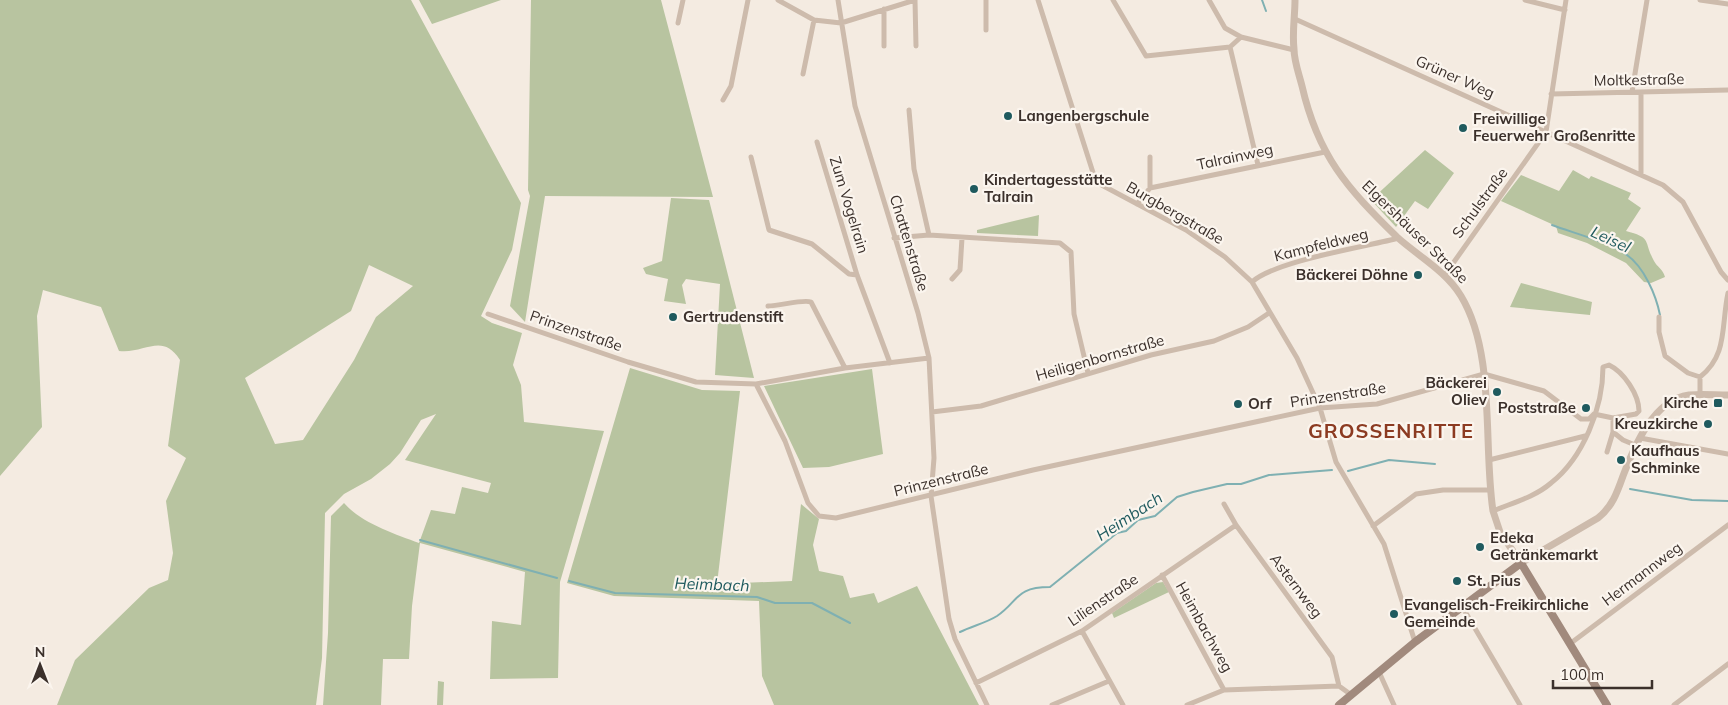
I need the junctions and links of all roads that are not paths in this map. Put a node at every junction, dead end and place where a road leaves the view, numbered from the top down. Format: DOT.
graph roads {
  1 [pos="683,0"];
  2 [pos="748,0"];
  3 [pos="778,0"];
  4 [pos="838,0"];
  5 [pos="915,0"];
  6 [pos="986,0"];
  7 [pos="1038,0"];
  8 [pos="1113,0"];
  9 [pos="1209,0"];
  10 [pos="1295,0"];
  11 [pos="1525,0"];
  12 [pos="1566,0"];
  13 [pos="1647,0"];
  14 [pos="1700,0"];
  15 [pos="784,2"];
  16 [pos="903,2"];
  17 [pos="1728,4"];
  18 [pos="884,9"];
  19 [pos="1565,10"];
  20 [pos="1295,19"];
  21 [pos="814,20"];
  22 [pos="678,23"];
  23 [pos="841,23"];
  24 [pos="986,30"];
  25 [pos="1241,37"];
  26 [pos="884,46"];
  27 [pos="916,46"];
  28 [pos="1230,47"];
  29 [pos="1294,50"];
  30 [pos="803,74"];
  31 [pos="1728,90"];
  32 [pos="1632,92"];
  33 [pos="1640,92"];
  34 [pos="1551,94"];
  35 [pos="723,100"];
  36 [pos="909,110"];
  37 [pos="1546,132"];
  38 [pos="817,142"];
  39 [pos="1325,152"];
  40 [pos="751,157"];
  41 [pos="1150,157"];
  42 [pos="1258,165"];
  43 [pos="1641,174"];
  44 [pos="1150,188"];
  45 [pos="1136,204"];
  46 [pos="929,235"];
  47 [pos="894,238"];
  48 [pos="962,238"];
  49 [pos="1399,238"];
  50 [pos="857,275"];
  51 [pos="1444,276"];
  52 [pos="952,280"];
  53 [pos="1728,280"];
  54 [pos="1252,282"];
  55 [pos="1728,293"];
  56 [pos="768,306"];
  57 [pos="1269,313"];
  58 [pos="488,314"];
  59 [pos="1659,317"];
  60 [pos="929,358"];
  61 [pos="890,362"];
  62 [pos="845,368"];
  63 [pos="1088,373"];
  64 [pos="1484,374"];
  65 [pos="1700,377"];
  66 [pos="756,384"];
  67 [pos="1700,395"];
  68 [pos="1728,395"];
  69 [pos="1320,408"];
  70 [pos="932,412"];
  71 [pos="1594,414"];
  72 [pos="1613,418"];
  73 [pos="1613,432"];
  74 [pos="1585,436"];
  75 [pos="1640,438"];
  76 [pos="1635,445"];
  77 [pos="1606,452"];
  78 [pos="1728,454"];
  79 [pos="1488,460"];
  80 [pos="1490,490"];
  81 [pos="932,496"];
  82 [pos="1224,504"];
  83 [pos="1493,511"];
  84 [pos="1236,525"];
  85 [pos="1728,525"];
  86 [pos="1373,526"];
  87 [pos="1521,563"];
  88 [pos="1162,576"];
  89 [pos="1462,608"];
  90 [pos="1082,631"];
  91 [pos="1415,642"];
  92 [pos="1571,643"];
  93 [pos="1728,664"];
  94 [pos="1379,672"];
  95 [pos="1109,681"];
  96 [pos="976,683"];
  97 [pos="1339,686"];
  98 [pos="1224,690"];
  99 [pos="1350,694"];
  100 [pos="987,705"];
  101 [pos="1052,705"];
  102 [pos="1123,705"];
  103 [pos="1187,705"];
  104 [pos="1339,705"];
  105 [pos="1394,705"];
  106 [pos="1520,705"];
  107 [pos="1607,705"];
  108 [pos="1674,705"];
  1 -- 22 [label="street"];
  2 -- 35 [label="street"];
  3 -- 15 [label="street"];
  4 -- 23 [label="street, Chattenstraße"];
  5 -- 16 [label="street"];
  5 -- 27 [label="street"];
  6 -- 24 [label="street"];
  7 -- 45 [label="street, Burgbergstraße"];
  8 -- 28 [label="street"];
  9 -- 25 [label="street"];
  10 -- 20 [label="street, Elgershäuser Straße"];
  11 -- 19 [label="street"];
  12 -- 19 [label="street, Schulstraße"];
  13 -- 32 [label="street"];
  14 -- 17 [label="street"];
  15 -- 21 [label="street"];
  16 -- 18 [label="street"];
  18 -- 23 [label="street"];
  18 -- 26 [label="street"];
  19 -- 34 [label="street, Schulstraße"];
  20 -- 29 [label="street, Elgershäuser Straße"];
  20 -- 37 [label="street, Grüner Weg"];
  21 -- 23 [label="street"];
  21 -- 30 [label="street"];
  23 -- 47 [label="street, Chattenstraße"];
  25 -- 28 [label="street"];
  25 -- 29 [label="street"];
  28 -- 42 [label="street"];
  29 -- 39 [label="street, Elgershäuser Straße"];
  31 -- 33 [label="street, Moltkestraße"];
  32 -- 33 [label="street, Moltkestraße"];
  32 -- 34 [label="street, Moltkestraße"];
  33 -- 43 [label="street"];
  34 -- 37 [label="street, Schulstraße"];
  36 -- 46 [label="street"];
  37 -- 43 [label="street, Grüner Weg"];
  37 -- 51 [label="street, Schulstraße"];
  38 -- 50 [label="street, Zum Vogelrain"];
  39 -- 42 [label="street, Talrainweg"];
  39 -- 49 [label="street, Elgershäuser Straße"];
  40 -- 50 [label="street, Zum Vogelrain"];
  41 -- 44 [label="street"];
  42 -- 44 [label="street, Talrainweg"];
  43 -- 53 [label="street, Grüner Weg"];
  44 -- 45 [label="street"];
  45 -- 54 [label="street, Burgbergstraße"];
  46 -- 47 [label="street"];
  46 -- 48 [label="street"];
  47 -- 60 [label="street, Chattenstraße"];
  48 -- 52 [label="street"];
  48 -- 63 [label="street"];
  49 -- 51 [label="street, Elgershäuser Straße"];
  49 -- 54 [label="street, Kampfeldweg"];
  50 -- 61 [label="street, Zum Vogelrain"];
  51 -- 64 [label="street, Elgershäuser Straße"];
  54 -- 57 [label="street, Burgbergstraße"];
  55 -- 65 [label="street"];
  56 -- 62 [label="street"];
  57 -- 63 [label="street, Heiligenbornstraße"];
  57 -- 69 [label="street, Burgbergstraße"];
  58 -- 66 [label="street, Prinzenstraße"];
  59 -- 65 [label="street"];
  60 -- 61 [label="street"];
  60 -- 70 [label="street, Chattenstraße"];
  61 -- 62 [label="street"];
  62 -- 66 [label="street"];
  63 -- 70 [label="street, Heiligenbornstraße"];
  64 -- 69 [label="street, Prinzenstraße"];
  64 -- 71 [label="street"];
  64 -- 79 [label="street, Elgershäuser Straße"];
  65 -- 67 [label="street"];
  66 -- 81 [label="street, Prinzenstraße"];
  67 -- 68 [label="street"];
  67 -- 75 [label="street"];
  69 -- 81 [label="street, Prinzenstraße"];
  69 -- 86 [label="street, Burgbergstraße"];
  70 -- 81 [label="street, Chattenstraße"];
  71 -- 72 [label="street"];
  71 -- 72 [label="street"];
  71 -- 74 [label="street"];
  72 -- 73 [label="street"];
  73 -- 76 [label="street"];
  73 -- 77 [label="street"];
  74 -- 79 [label="street"];
  74 -- 83 [label="street"];
  75 -- 76 [label="street"];
  75 -- 78 [label="street"];
  76 -- 87 [label="street"];
  79 -- 80 [label="street, Elgershäuser Straße"];
  80 -- 83 [label="street, Elgershäuser Straße"];
  80 -- 86 [label="street"];
  81 -- 96 [label="street, Chattenstraße"];
  82 -- 84 [label="street, Asternweg"];
  83 -- 87 [label="street, Elgershäuser Straße"];
  84 -- 88 [label="street, Lilienstraße"];
  84 -- 97 [label="street, Asternweg"];
  85 -- 92 [label="street, Hermannweg"];
  86 -- 91 [label="street, Burgbergstraße"];
  87 -- 89 [label="main road"];
  87 -- 92 [label="main road"];
  88 -- 90 [label="street, Lilienstraße"];
  88 -- 98 [label="street, Heimbachweg"];
  89 -- 91 [label="main road"];
  89 -- 106 [label="street"];
  90 -- 95 [label="street"];
  90 -- 96 [label="street, Lilienstraße"];
  91 -- 94 [label="main road"];
  92 -- 107 [label="main road"];
  93 -- 108 [label="street"];
  94 -- 99 [label="main road"];
  94 -- 105 [label="street"];
  95 -- 101 [label="street"];
  95 -- 102 [label="street"];
  96 -- 100 [label="street, Chattenstraße"];
  97 -- 98 [label="street"];
  97 -- 99 [label="street"];
  98 -- 103 [label="street"];
  99 -- 104 [label="main road"];
}
